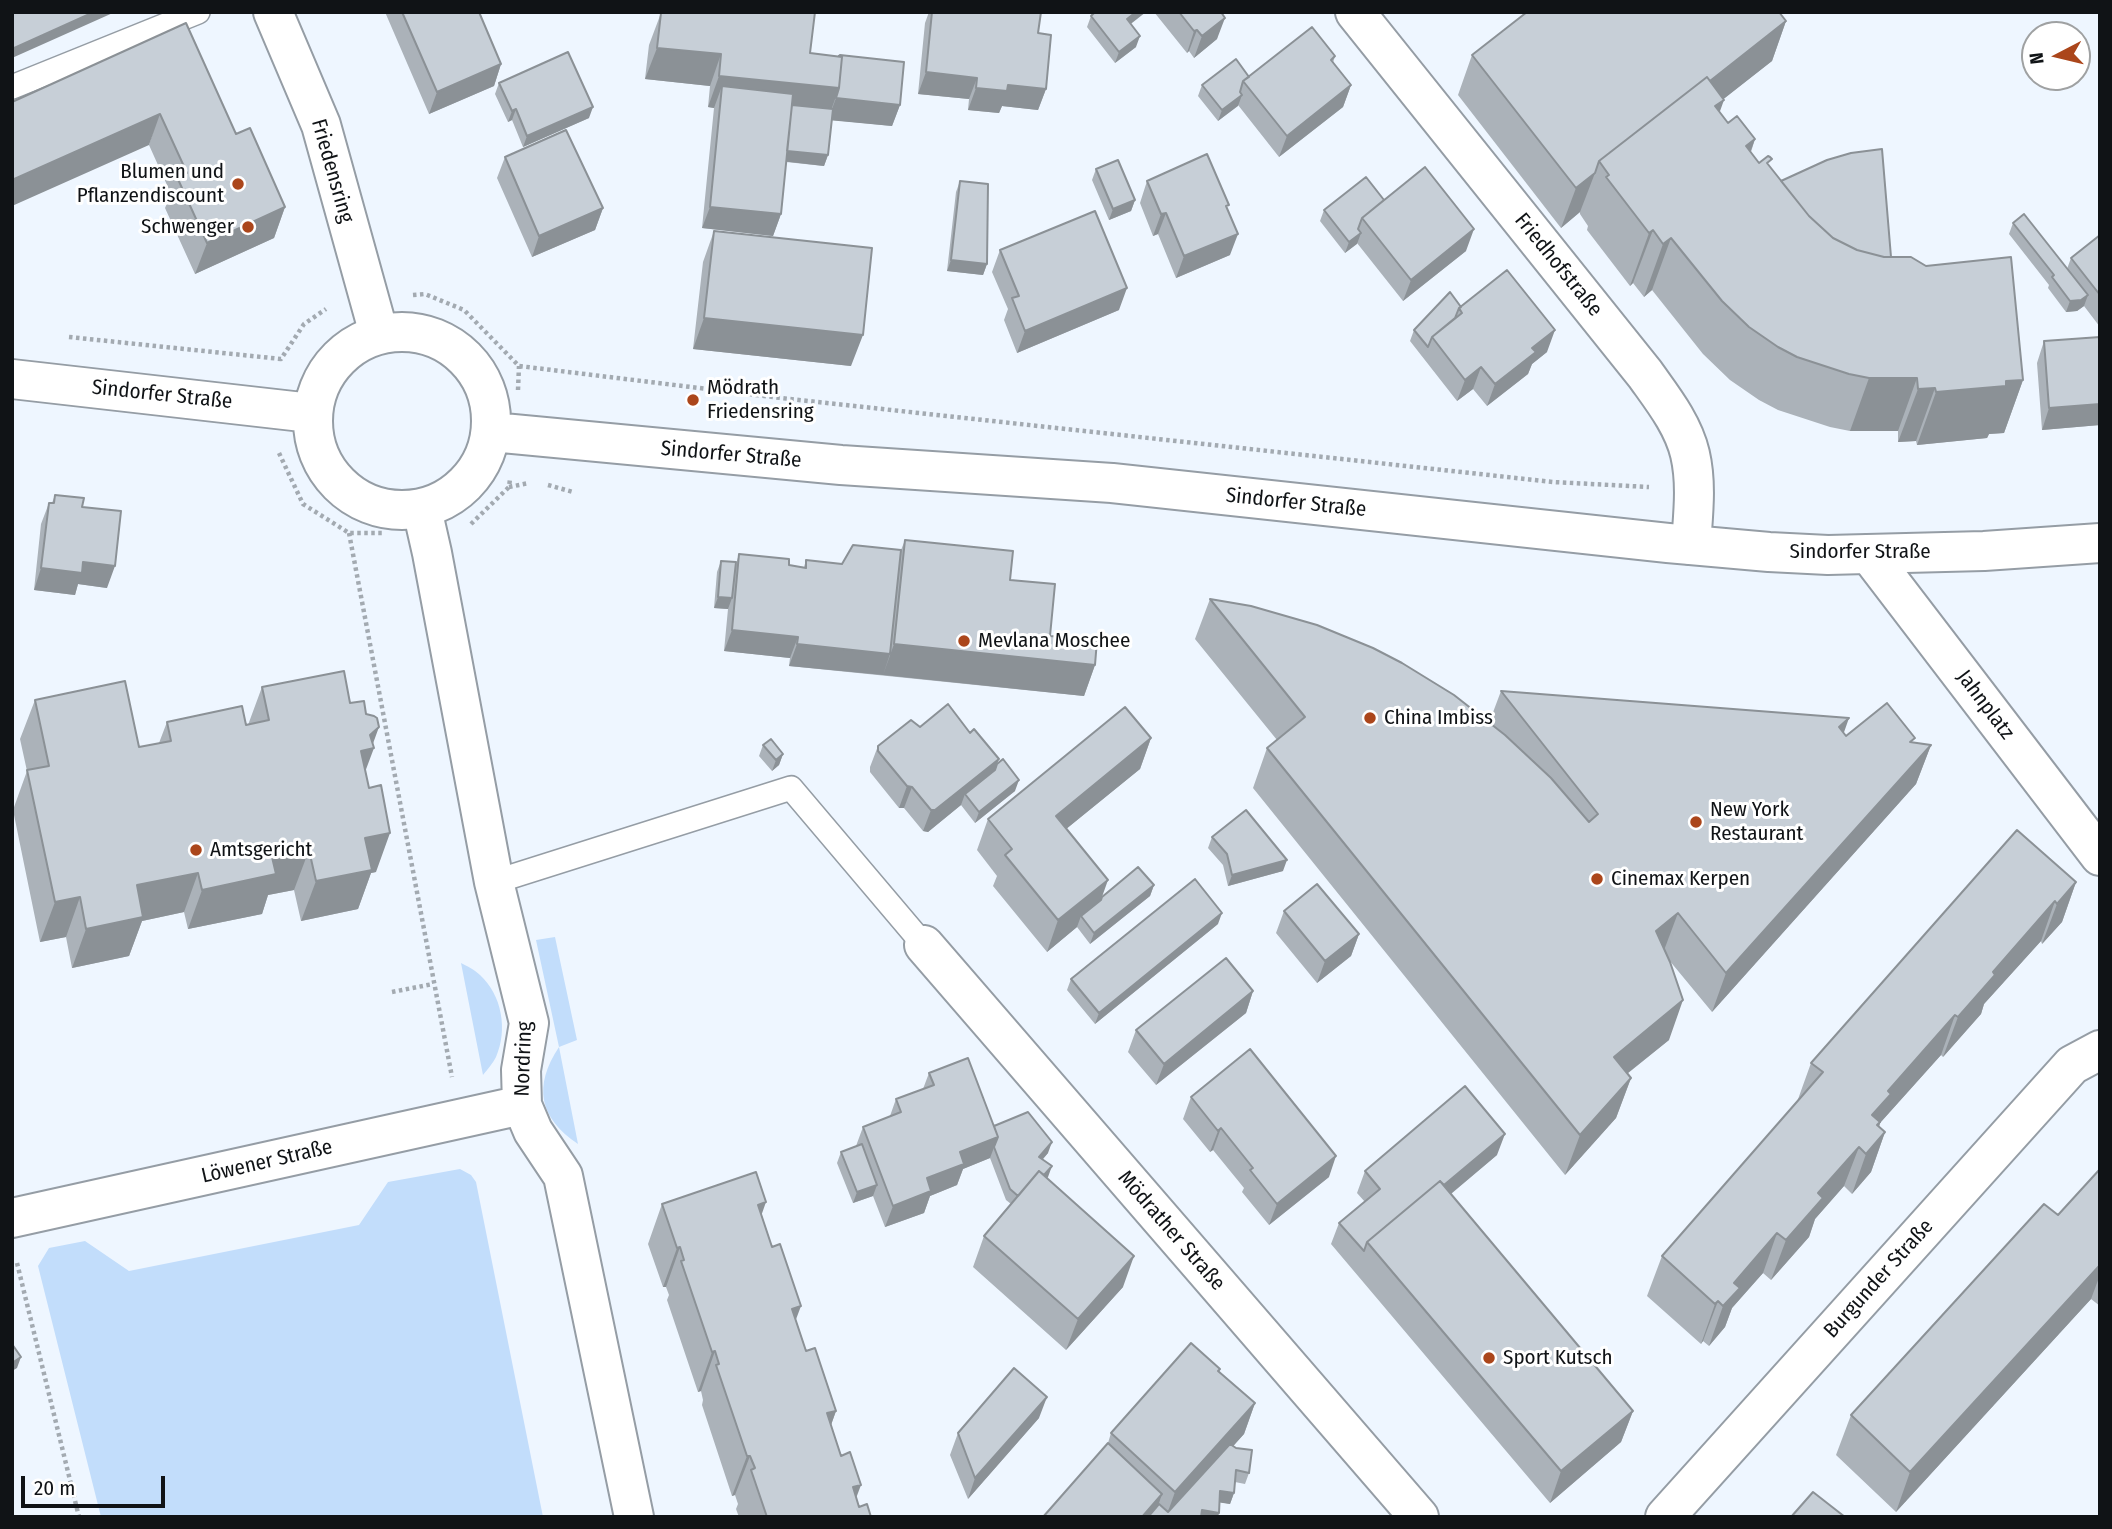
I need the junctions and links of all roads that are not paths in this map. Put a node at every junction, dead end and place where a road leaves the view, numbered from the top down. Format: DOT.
graph roads {
  1 [pos="198,12"];
  2 [pos="273,12"];
  3 [pos="1355,12"];
  4 [pos="12,87"];
  5 [pos="374,317"];
  6 [pos="12,379"];
  7 [pos="311,413"];
  8 [pos="492,432"];
  9 [pos="422,509"];
  10 [pos="2100,543"];
  11 [pos="1691,545"];
  12 [pos="1870,554"];
  13 [pos="2100,856"];
  14 [pos="494,882"];
  15 [pos="924,945"];
  16 [pos="2100,1050"];
  17 [pos="522,1105"];
  18 [pos="12,1219"];
  19 [pos="634,1517"];
  20 [pos="1419,1517"];
  21 [pos="1665,1517"];
  1 -- 4 [label="lane"];
  2 -- 5 [label="street, Friedensring"];
  3 -- 11 [label="street, Friedhofstraße"];
  5 -- 7 [label="street"];
  5 -- 8 [label="street"];
  6 -- 7 [label="street, Sindorfer Straße"];
  7 -- 9 [label="street"];
  8 -- 9 [label="street"];
  8 -- 11 [label="street, Sindorfer Straße"];
  9 -- 14 [label="street, Nordring"];
  10 -- 12 [label="street, Sindorfer Straße"];
  11 -- 12 [label="street, Sindorfer Straße"];
  12 -- 13 [label="street, Jahnplatz"];
  14 -- 15 [label="lane"];
  14 -- 17 [label="street, Nordring"];
  15 -- 20 [label="street, Mödrather Straße"];
  16 -- 21 [label="street, Burgunder Straße"];
  17 -- 18 [label="street, Löwener Straße"];
  17 -- 19 [label="street, Nordring"];
}
